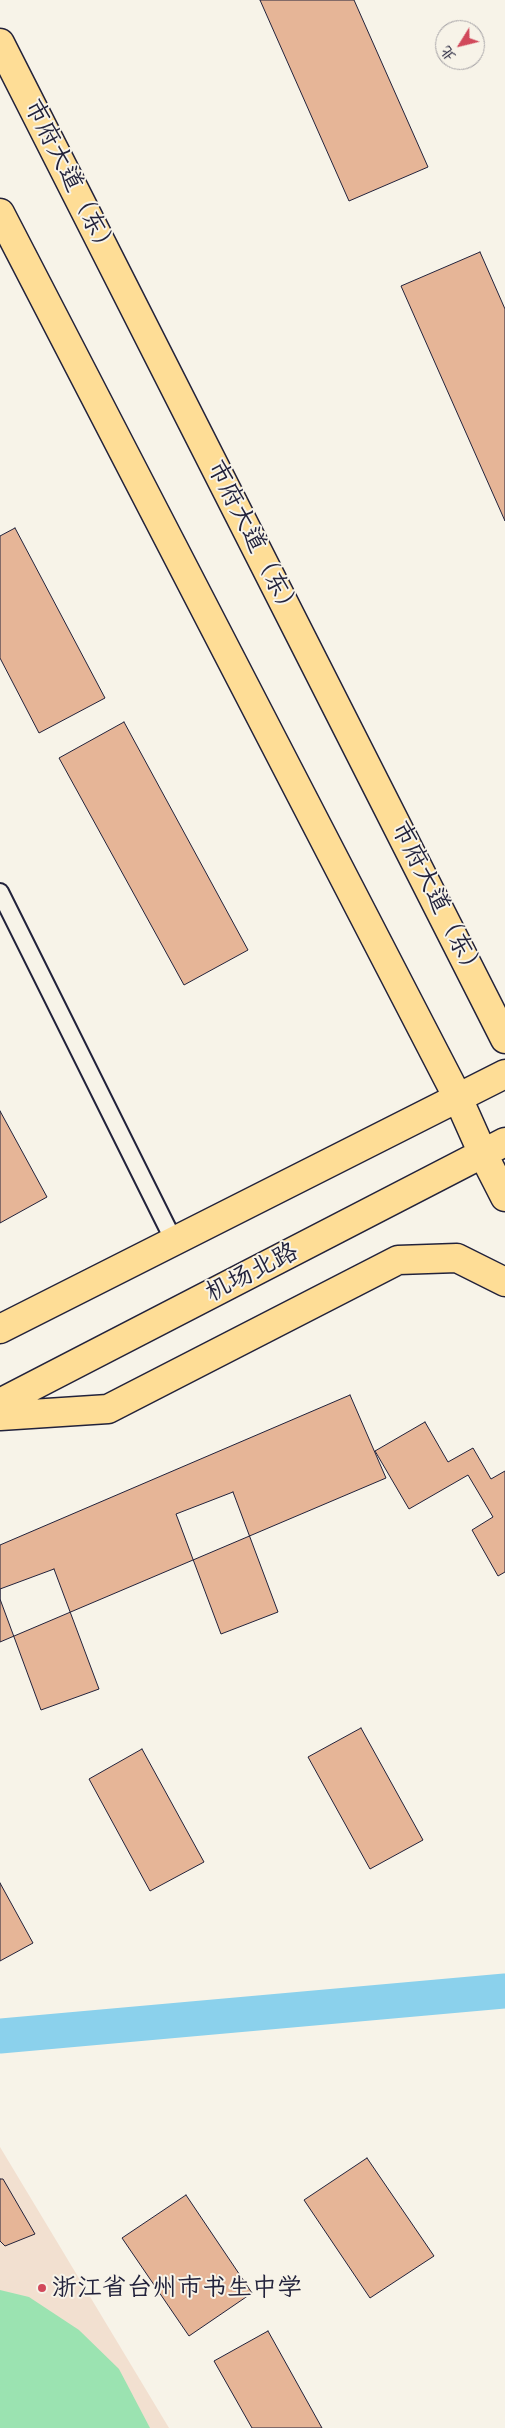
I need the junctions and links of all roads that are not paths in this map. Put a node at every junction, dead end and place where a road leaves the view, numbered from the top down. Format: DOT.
graph roads {
  1 [pos="0,42"];
  2 [pos="0,213"];
  3 [pos="0,892"];
  4 [pos="505,1039"];
  5 [pos="505,1074"];
  6 [pos="458,1098"];
  7 [pos="494,1148"];
  8 [pos="505,1197"];
  9 [pos="174,1241"];
  10 [pos="505,1282"];
  11 [pos="0,1329"];
  12 [pos="0,1403"];
  13 [pos="0,1416"];
  1 -- 4 [label="main road, 市府大道（东）"];
  2 -- 6 [label="main road"];
  3 -- 9 [label="lane"];
  5 -- 6 [label="main road"];
  6 -- 7 [label="main road"];
  6 -- 9 [label="main road"];
  7 -- 8 [label="main road"];
  7 -- 12 [label="main road, 机场北路"];
  9 -- 11 [label="main road"];
  10 -- 13 [label="main road"];
}
